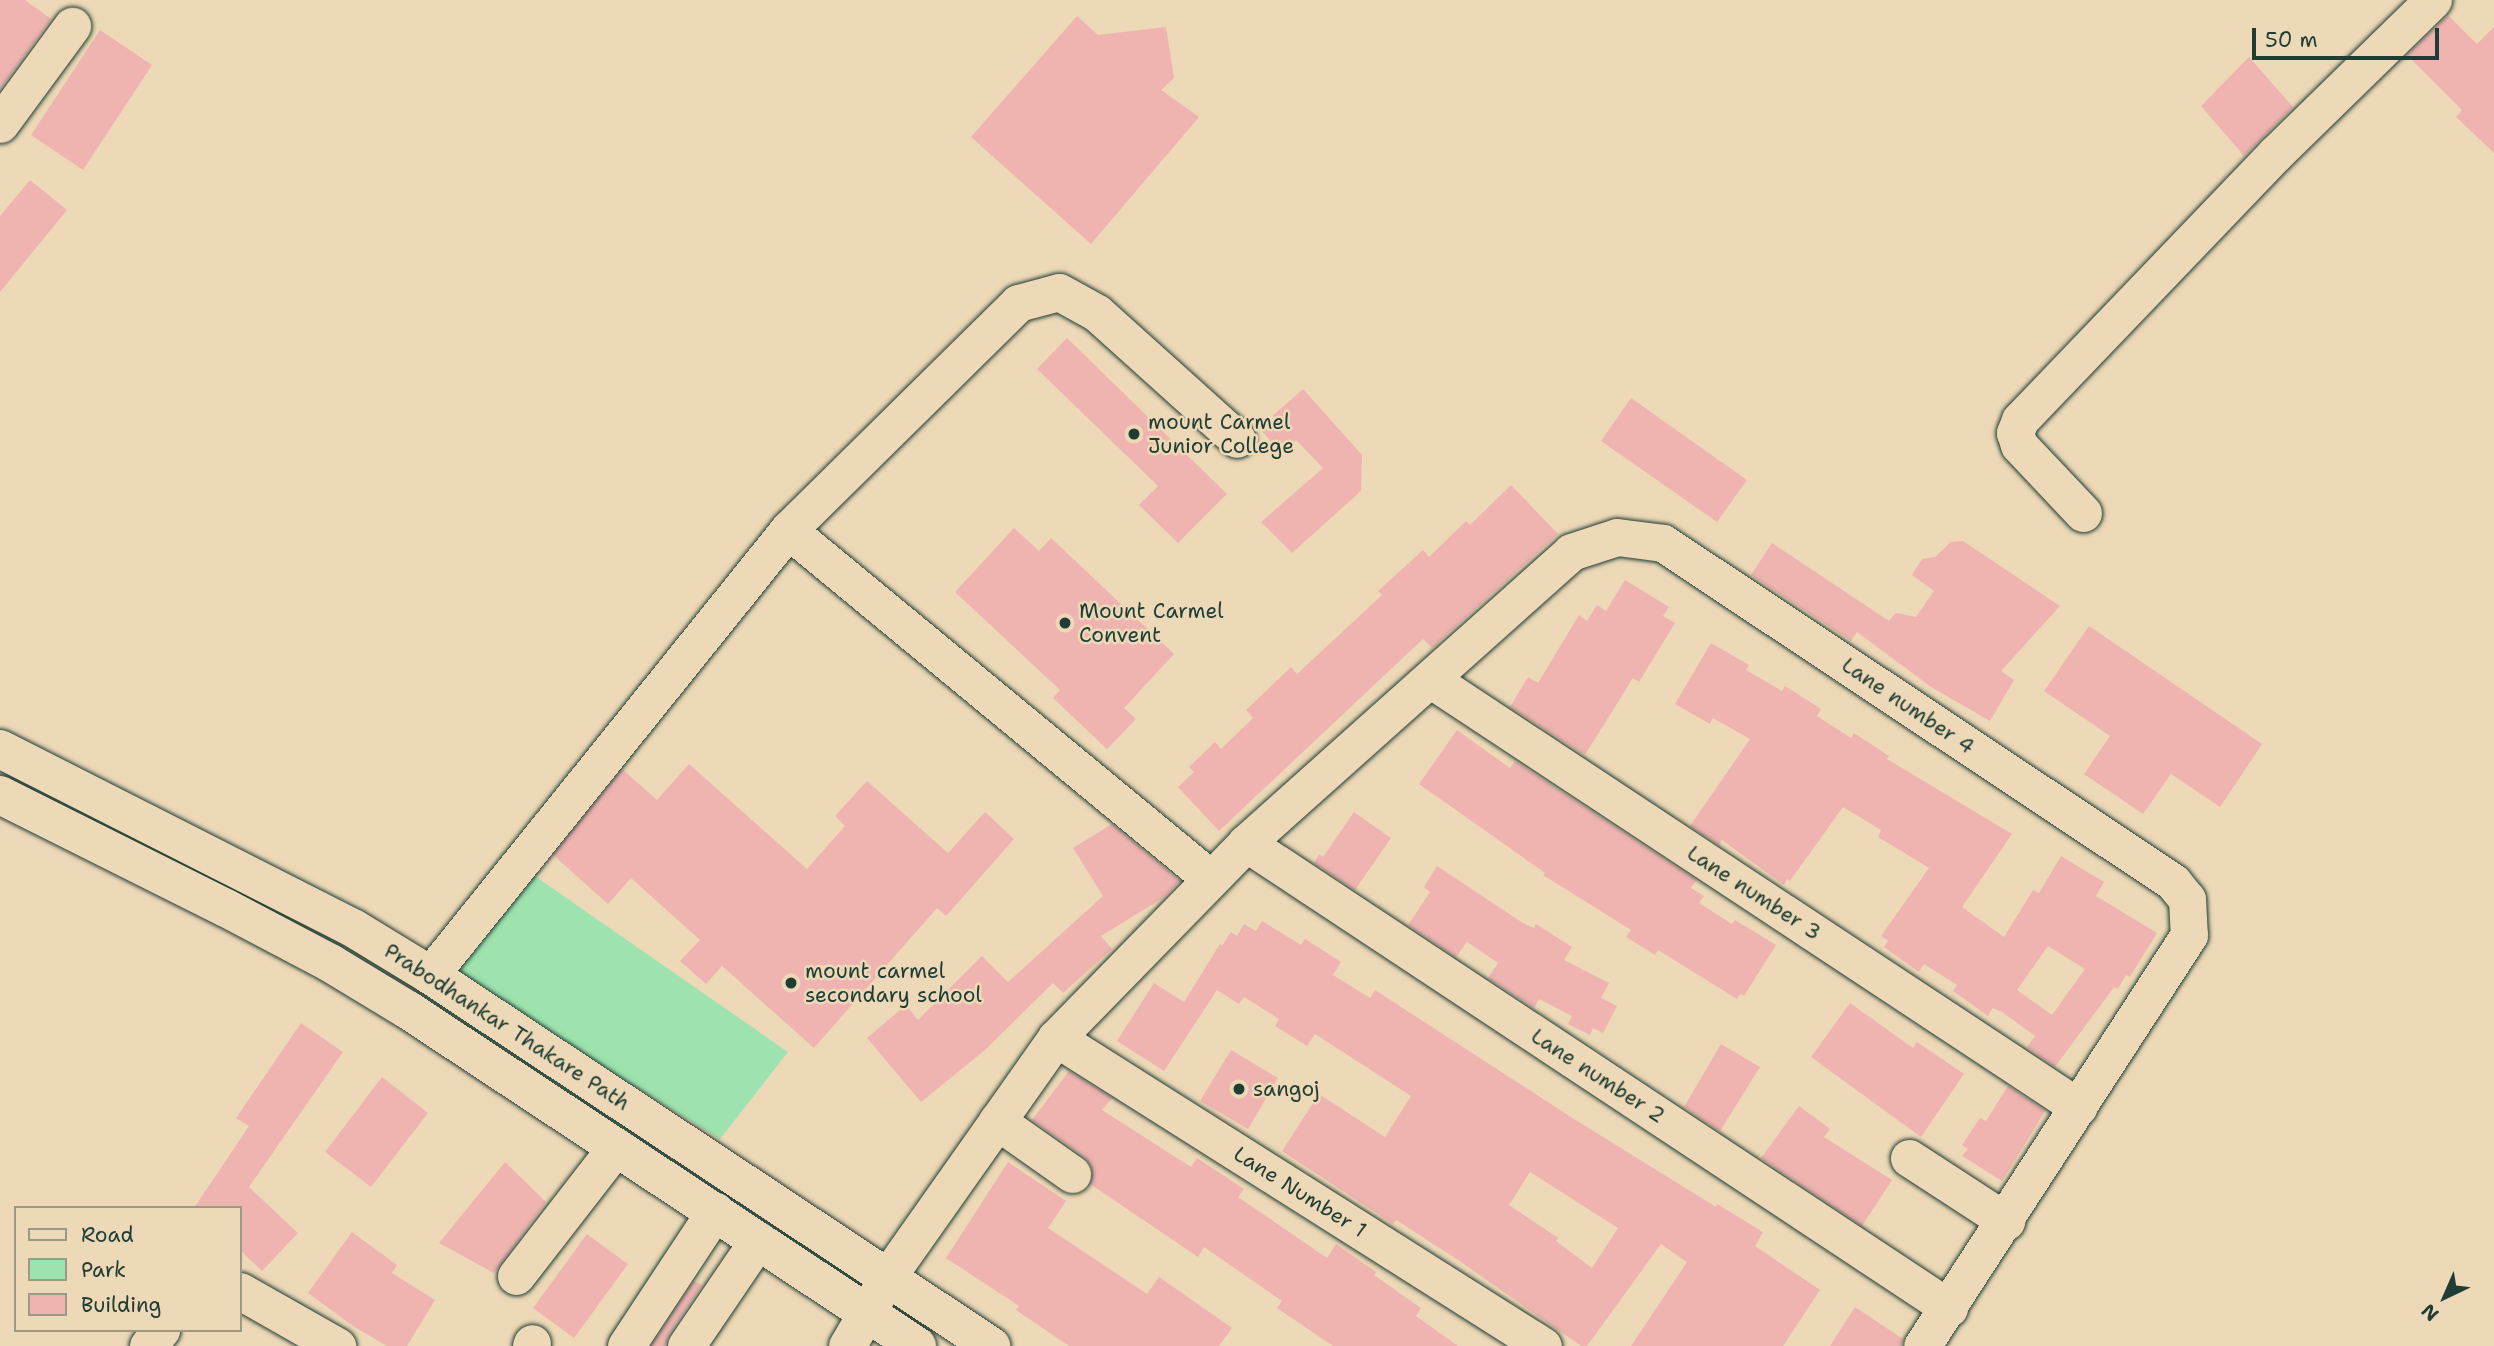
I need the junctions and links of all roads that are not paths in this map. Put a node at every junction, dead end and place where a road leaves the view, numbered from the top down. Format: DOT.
graph roads {
  1 [pos="2433,0"];
  2 [pos="72,26"];
  3 [pos="0,124"];
  4 [pos="1237,439"];
  5 [pos="2083,513"];
  6 [pos="789,530"];
  7 [pos="1430,679"];
  8 [pos="0,749"];
  9 [pos="0,795"];
  10 [pos="1246,843"];
  11 [pos="1211,879"];
  12 [pos="430,975"];
  13 [pos="1056,1038"];
  14 [pos="2078,1107"];
  15 [pos="997,1121"];
  16 [pos="616,1147"];
  17 [pos="1909,1158"];
  18 [pos="1072,1174"];
  19 [pos="715,1211"];
  20 [pos="2006,1220"];
  21 [pos="758,1240"];
  22 [pos="679,1266"];
  23 [pos="516,1276"];
  24 [pos="888,1276"];
  25 [pos="242,1292"];
  26 [pos="722,1294"];
  27 [pos="1949,1308"];
  28 [pos="867,1311"];
  29 [pos="159,1332"];
  30 [pos="148,1346"];
  31 [pos="337,1346"];
  32 [pos="626,1346"];
  33 [pos="687,1346"];
  34 [pos="847,1346"];
  35 [pos="917,1346"];
  36 [pos="991,1346"];
  37 [pos="1543,1346"];
  38 [pos="1922,1346"];
  1 -- 5 [label="street"];
  2 -- 3 [label="street"];
  4 -- 6 [label="street"];
  6 -- 11 [label="street"];
  6 -- 12 [label="street"];
  7 -- 10 [label="street"];
  7 -- 14 [label="street, Lane number 3"];
  7 -- 14 [label="street, Lane number 4"];
  8 -- 12 [label="main road, Prabodhankar Thakare Path"];
  9 -- 16 [label="main road, Prabodhankar Thakare Path"];
  10 -- 11 [label="street"];
  10 -- 27 [label="street, Lane number 2"];
  11 -- 13 [label="street"];
  12 -- 24 [label="main road, Prabodhankar Thakare Path"];
  13 -- 15 [label="street"];
  13 -- 37 [label="street, Lane Number 1"];
  14 -- 20 [label="street"];
  15 -- 18 [label="street"];
  15 -- 24 [label="street"];
  16 -- 19 [label="main road, Prabodhankar Thakare Path"];
  16 -- 23 [label="street"];
  17 -- 20 [label="street"];
  19 -- 21 [label="main road, Prabodhankar Thakare Path"];
  19 -- 22 [label="street"];
  20 -- 27 [label="street"];
  21 -- 26 [label="street"];
  21 -- 28 [label="main road, Prabodhankar Thakare Path"];
  22 -- 26 [label="street"];
  22 -- 32 [label="street"];
  24 -- 28 [label="street"];
  24 -- 36 [label="main road, Prabodhankar Thakare Path"];
  25 -- 31 [label="street"];
  26 -- 33 [label="street"];
  27 -- 38 [label="street"];
  28 -- 34 [label="street"];
  28 -- 35 [label="main road, Prabodhankar Thakare Path"];
  29 -- 30 [label="street"];
}
